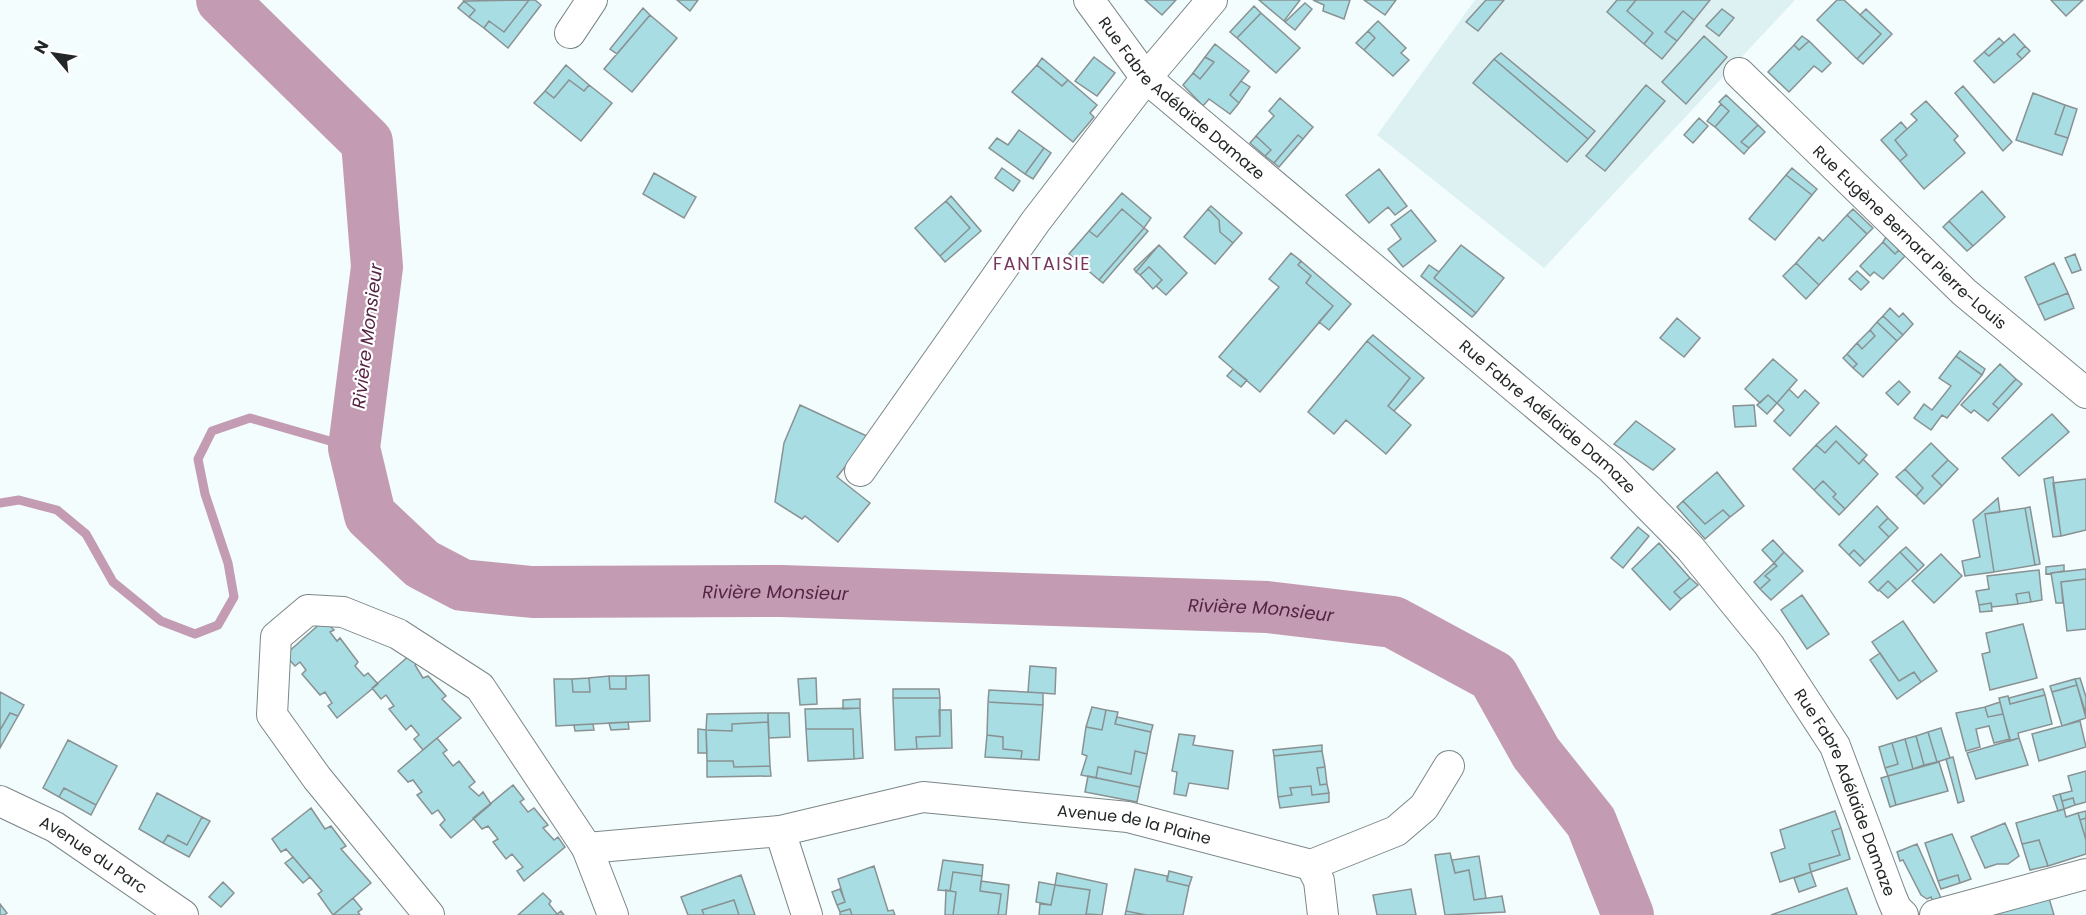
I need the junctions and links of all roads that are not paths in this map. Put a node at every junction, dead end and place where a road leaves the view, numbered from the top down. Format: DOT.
graph roads {
  1 [pos="592,0"];
  2 [pos="1089,0"];
  3 [pos="1212,0"];
  4 [pos="570,33"];
  5 [pos="1739,73"];
  6 [pos="1146,78"];
  7 [pos="2086,393"];
  8 [pos="860,471"];
  9 [pos="1449,766"];
  10 [pos="0,801"];
  11 [pos="780,831"];
  12 [pos="587,848"];
  13 [pos="1311,865"];
  14 [pos="2086,874"];
  15 [pos="183,915"];
  16 [pos="429,915"];
  17 [pos="613,915"];
  18 [pos="807,915"];
  19 [pos="1323,915"];
  20 [pos="1903,915"];
  21 [pos="1935,915"];
  1 -- 4 [label="street"];
  2 -- 6 [label="street, Rue Fabre Adélaïde Damaze"];
  3 -- 6 [label="street"];
  5 -- 7 [label="street, Rue Eugène Bernard Pierre-Louis"];
  6 -- 8 [label="street"];
  6 -- 20 [label="street, Rue Fabre Adélaïde Damaze"];
  9 -- 13 [label="street"];
  10 -- 15 [label="street, Avenue du Parc"];
  11 -- 12 [label="street, Avenue de la Plaine"];
  11 -- 13 [label="street, Avenue de la Plaine"];
  11 -- 18 [label="street"];
  12 -- 16 [label="street"];
  12 -- 17 [label="street"];
  13 -- 19 [label="street"];
  14 -- 21 [label="street"];
}
